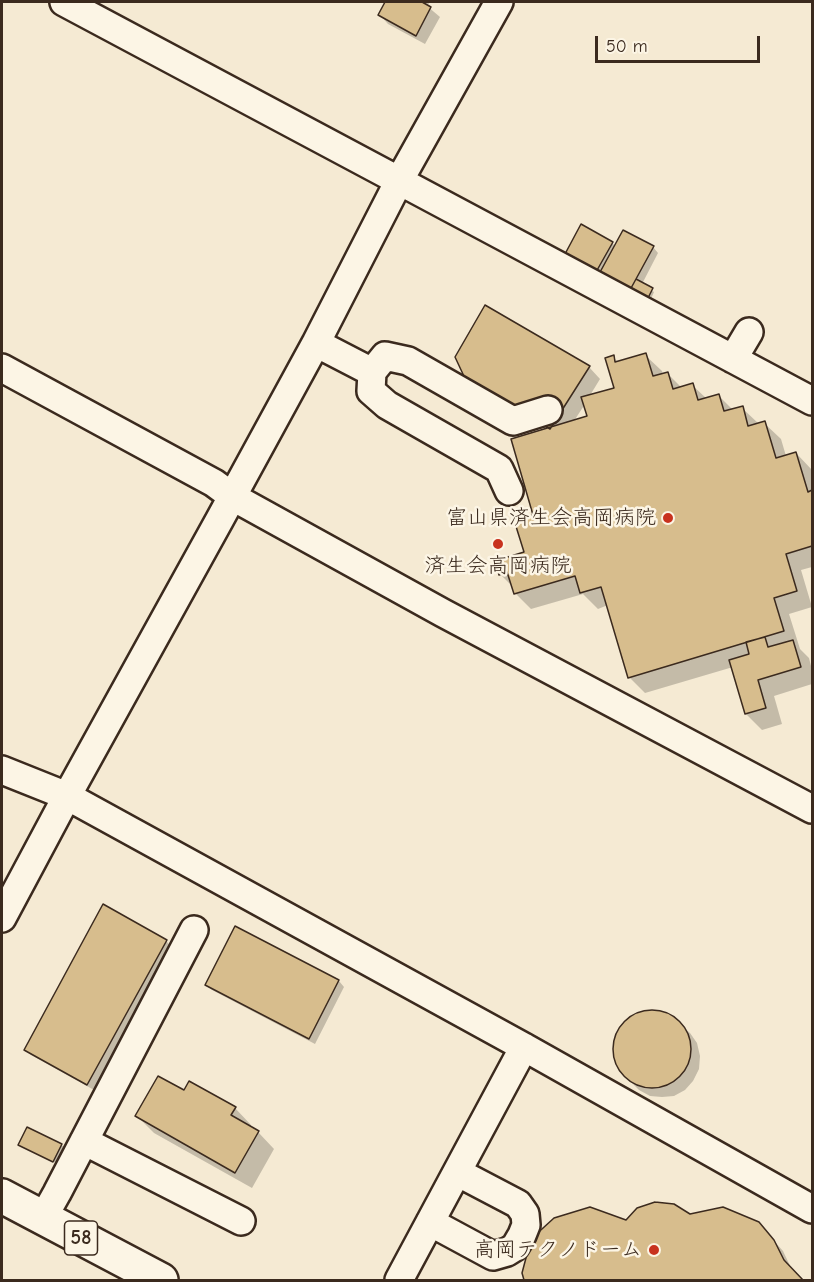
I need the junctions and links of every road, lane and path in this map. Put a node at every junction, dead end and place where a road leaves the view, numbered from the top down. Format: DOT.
graph roads {
  1 [pos="64,2"];
  2 [pos="499,2"];
  3 [pos="399,181"];
  4 [pos="749,332"];
  5 [pos="316,343"];
  6 [pos="733,359"];
  7 [pos="2,368"];
  8 [pos="372,372"];
  9 [pos="813,401"];
  10 [pos="548,410"];
  11 [pos="509,491"];
  12 [pos="233,497"];
  13 [pos="2,770"];
  14 [pos="67,796"];
  15 [pos="813,809"];
  16 [pos="2,918"];
  17 [pos="194,930"];
  18 [pos="524,1047"];
  19 [pos="84,1141"];
  20 [pos="457,1172"];
  21 [pos="2,1196"];
  22 [pos="813,1209"];
  23 [pos="43,1218"];
  24 [pos="241,1221"];
  25 [pos="430,1222"];
  26 [pos="161,1281"];
  27 [pos="399,1281"];
  1 -- 3 [label="street"];
  2 -- 3 [label="street"];
  3 -- 5 [label="street"];
  3 -- 6 [label="street"];
  4 -- 6 [label="street"];
  5 -- 8 [label="street"];
  5 -- 12 [label="street"];
  6 -- 9 [label="street"];
  7 -- 12 [label="street"];
  8 -- 10 [label="street"];
  8 -- 11 [label="street"];
  12 -- 14 [label="street"];
  12 -- 15 [label="street"];
  13 -- 14 [label="street"];
  14 -- 16 [label="street"];
  14 -- 18 [label="street"];
  17 -- 19 [label="street"];
  18 -- 20 [label="street"];
  18 -- 22 [label="street"];
  19 -- 23 [label="street"];
  19 -- 24 [label="street"];
  20 -- 25 [label="street"];
  20 -- 25 [label="street"];
  21 -- 23 [label="main road, 58"];
  23 -- 26 [label="main road, 58"];
  25 -- 27 [label="street"];
}
